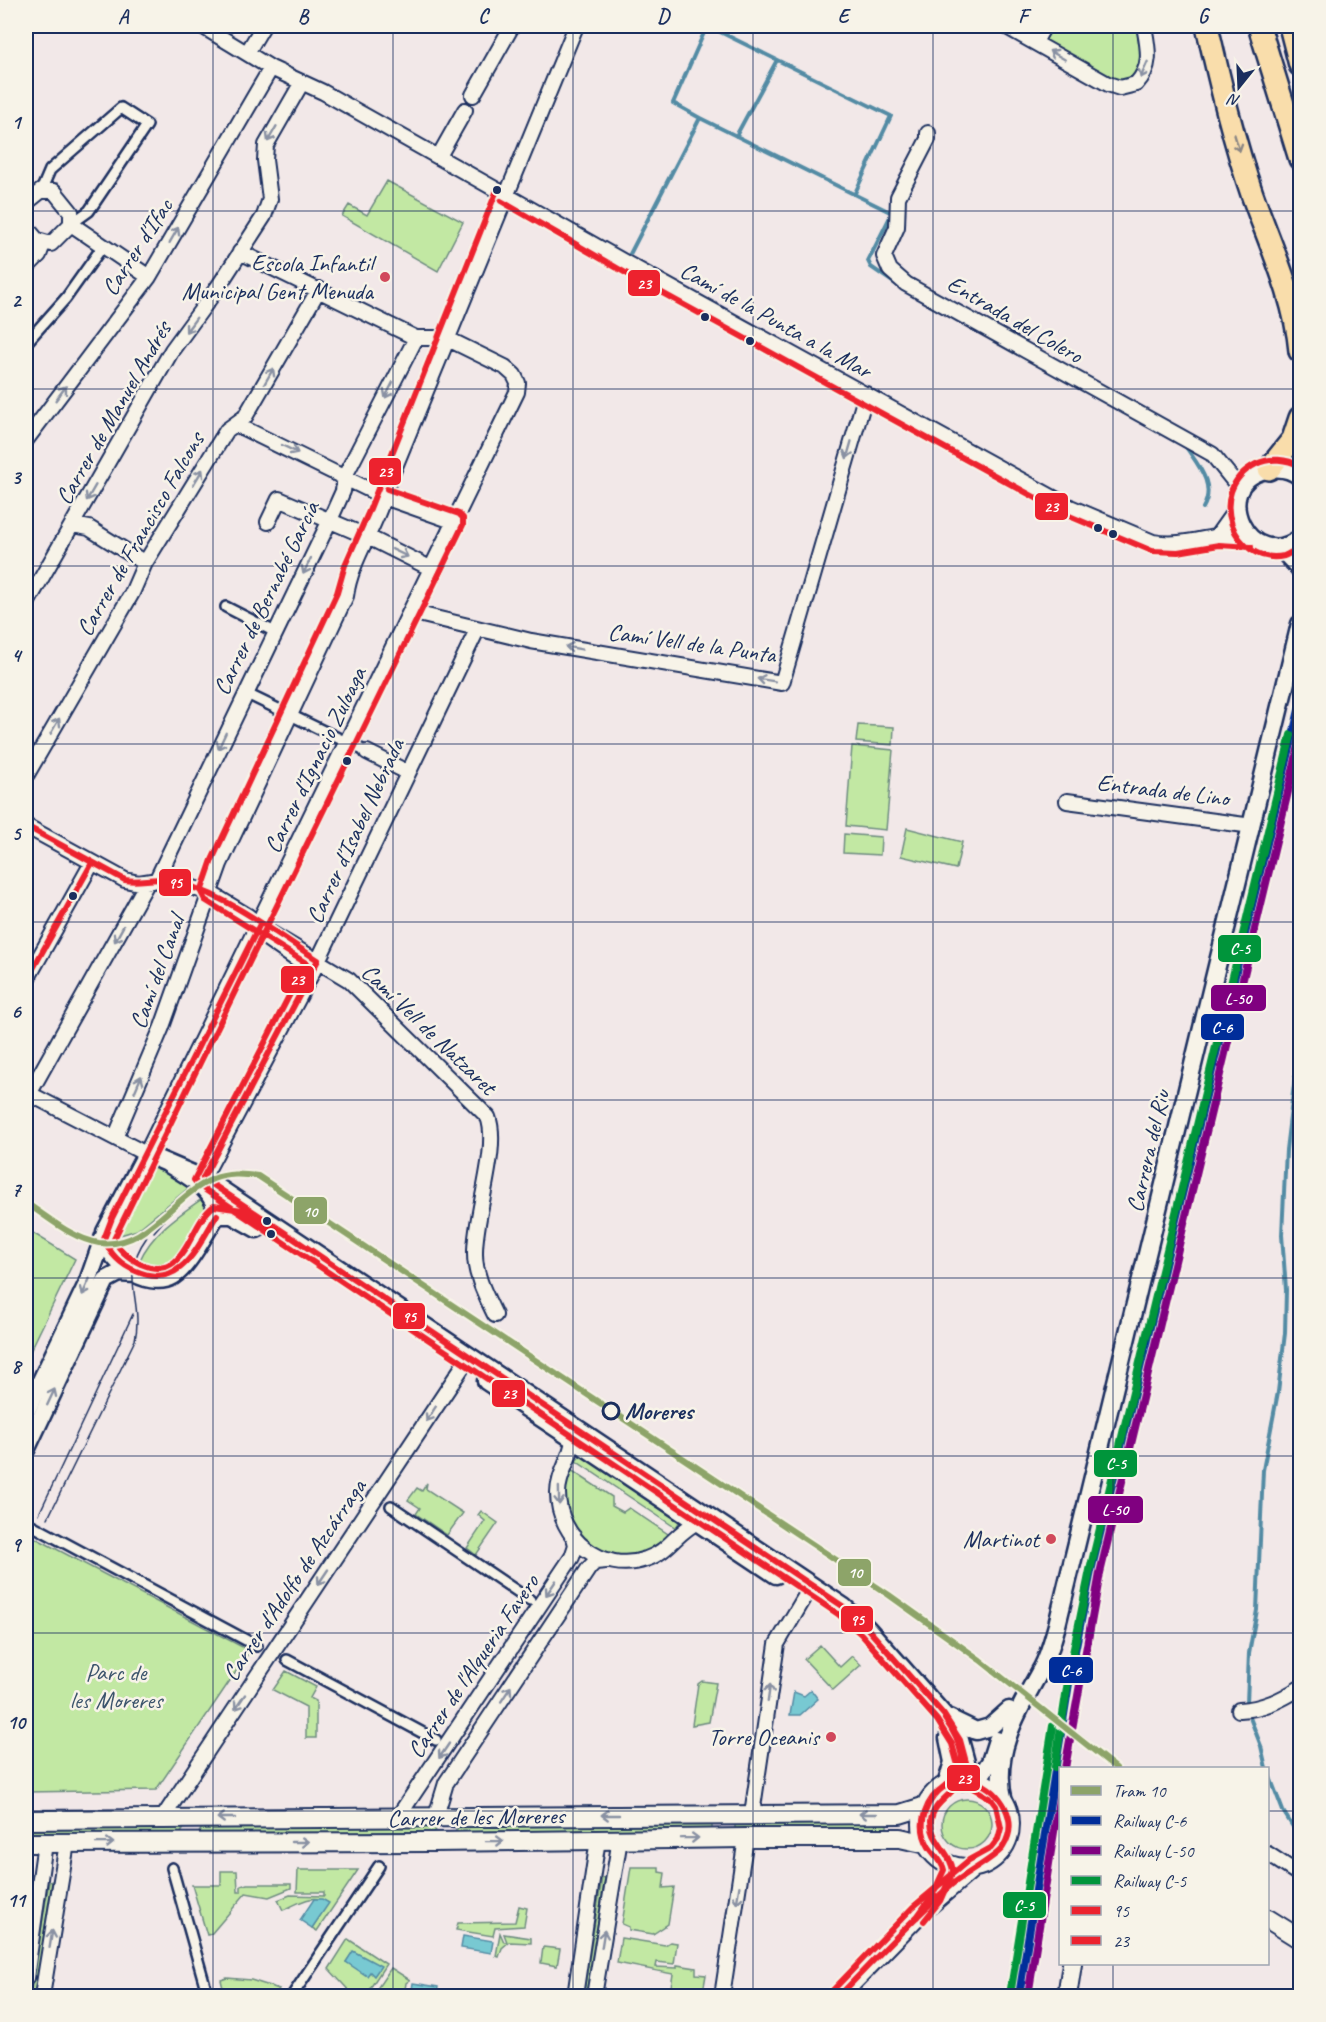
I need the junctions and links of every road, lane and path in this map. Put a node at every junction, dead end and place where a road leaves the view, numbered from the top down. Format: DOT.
graph roads {
  1 [pos="202,26"];
  2 [pos="263,26"];
  3 [pos="512,26"];
  4 [pos="576,26"];
  5 [pos="1005,26"];
  6 [pos="1044,26"];
  7 [pos="1144,26"];
  8 [pos="1207,26"];
  9 [pos="1259,26"];
  10 [pos="1290,26"];
  11 [pos="1035,42"];
  12 [pos="247,53"];
  13 [pos="1300,65"];
  14 [pos="271,68"];
  15 [pos="302,84"];
  16 [pos="473,95"];
  17 [pos="465,110"];
  18 [pos="928,133"];
  19 [pos="439,156"];
  20 [pos="1300,159"];
  21 [pos="41,191"];
  22 [pos="505,193"];
  23 [pos="26,203"];
  24 [pos="71,224"];
  25 [pos="26,227"];
  26 [pos="43,244"];
  27 [pos="103,246"];
  28 [pos="240,252"];
  29 [pos="26,268"];
  30 [pos="149,277"];
  31 [pos="319,289"];
  32 [pos="416,338"];
  33 [pos="446,339"];
  34 [pos="26,343"];
  35 [pos="1300,351"];
  36 [pos="866,394"];
  37 [pos="1300,418"];
  38 [pos="237,424"];
  39 [pos="26,440"];
  40 [pos="1269,469"];
  41 [pos="1297,472"];
  42 [pos="345,476"];
  43 [pos="1240,490"];
  44 [pos="384,496"];
  45 [pos="1236,509"];
  46 [pos="330,520"];
  47 [pos="268,522"];
  48 [pos="454,522"];
  49 [pos="73,525"];
  50 [pos="368,537"];
  51 [pos="1216,537"];
  52 [pos="1251,538"];
  53 [pos="1300,538"];
  54 [pos="1272,547"];
  55 [pos="146,563"];
  56 [pos="432,569"];
  57 [pos="1300,569"];
  58 [pos="26,605"];
  59 [pos="226,607"];
  60 [pos="410,612"];
  61 [pos="1300,624"];
  62 [pos="477,630"];
  63 [pos="274,632"];
  64 [pos="244,693"];
  65 [pos="290,714"];
  66 [pos="348,742"];
  67 [pos="366,752"];
  68 [pos="407,772"];
  69 [pos="26,776"];
  70 [pos="1067,801"];
  71 [pos="26,826"];
  72 [pos="1252,826"];
  73 [pos="92,863"];
  74 [pos="152,881"];
  75 [pos="210,893"];
  76 [pos="260,926"];
  77 [pos="316,966"];
  78 [pos="26,981"];
  79 [pos="27,1093"];
  80 [pos="115,1138"];
  81 [pos="146,1154"];
  82 [pos="167,1163"];
  83 [pos="203,1178"];
  84 [pos="217,1215"];
  85 [pos="105,1232"];
  86 [pos="140,1274"];
  87 [pos="495,1315"];
  88 [pos="464,1366"];
  89 [pos="26,1412"];
  90 [pos="573,1440"];
  91 [pos="26,1450"];
  92 [pos="391,1506"];
  93 [pos="26,1522"];
  94 [pos="698,1522"];
  95 [pos="573,1538"];
  96 [pos="607,1561"];
  97 [pos="806,1595"];
  98 [pos="530,1600"];
  99 [pos="258,1646"];
  100 [pos="287,1660"];
  101 [pos="1032,1684"];
  102 [pos="1300,1688"];
  103 [pos="1009,1710"];
  104 [pos="1239,1710"];
  105 [pos="944,1715"];
  106 [pos="436,1740"];
  107 [pos="976,1781"];
  108 [pos="946,1785"];
  109 [pos="1004,1802"];
  110 [pos="926,1806"];
  111 [pos="752,1814"];
  112 [pos="436,1816"];
  113 [pos="398,1817"];
  114 [pos="162,1819"];
  115 [pos="26,1820"];
  116 [pos="746,1838"];
  117 [pos="598,1839"];
  118 [pos="620,1839"];
  119 [pos="26,1843"];
  120 [pos="45,1843"];
  121 [pos="67,1843"];
  122 [pos="927,1844"];
  123 [pos="1269,1855"];
  124 [pos="941,1859"];
  125 [pos="379,1866"];
  126 [pos="974,1867"];
  127 [pos="172,1868"];
  128 [pos="1300,1875"];
  129 [pos="919,1914"];
  130 [pos="1269,1919"];
  131 [pos="1300,1939"];
  132 [pos="1072,1965"];
  133 [pos="26,1978"];
  134 [pos="42,1996"];
  135 [pos="208,1996"];
  136 [pos="292,1996"];
  137 [pos="575,1996"];
  138 [pos="594,1996"];
  139 [pos="722,1996"];
  140 [pos="838,1996"];
  141 [pos="1067,1996"];
  1 -- 12 [label="street, Camí de la Punta a la Mar"];
  2 -- 12 [label="street"];
  3 -- 16 [label="street"];
  4 -- 22 [label="street, Camí del Canal"];
  5 -- 11 [label="street"];
  6 -- 11 [label="street"];
  7 -- 11 [label="street, one-way"];
  8 -- 35 [label="highway, one-way"];
  9 -- 20 [label="highway"];
  10 -- 13 [label="highway"];
  12 -- 14 [label="street, Camí de la Punta a la Mar"];
  14 -- 15 [label="street, Camí de la Punta a la Mar"];
  30 -- 14 [label="street, Carrer d'Ifac, one-way"];
  15 -- 19 [label="street, Camí de la Punta a la Mar"];
  15 -- 28 [label="street, Carrer de Manuel Andrés, one-way"];
  16 -- 17 [label="street"];
  17 -- 19 [label="street"];
  18 -- 43 [label="street, Entrada del Colero"];
  19 -- 22 [label="street, Camí de la Punta a la Mar"];
  21 -- 23 [label="street"];
  21 -- 24 [label="street"];
  21 -- 24 [label="street"];
  22 -- 33 [label="street, Camí del Canal"];
  22 -- 36 [label="street, Camí de la Punta a la Mar"];
  24 -- 26 [label="street"];
  24 -- 27 [label="street"];
  25 -- 26 [label="street"];
  26 -- 29 [label="street"];
  27 -- 30 [label="street"];
  27 -- 34 [label="street"];
  28 -- 31 [label="street"];
  28 -- 49 [label="street, Carrer de Manuel Andrés, one-way"];
  39 -- 30 [label="street, Carrer d'Ifac, one-way"];
  31 -- 32 [label="street"];
  38 -- 31 [label="street, Carrer de Francisco Falcons, one-way"];
  32 -- 33 [label="street"];
  32 -- 42 [label="street, Carrer de Bernabé García, one-way"];
  33 -- 44 [label="street, Camí del Canal"];
  33 -- 48 [label="street, Carrer d'Ignacio Zuloaga"];
  36 -- 51 [label="street, Camí de la Punta a la Mar"];
  36 -- 62 [label="street, Camí Vell de la Punta, one-way"];
  37 -- 40 [label="highway"];
  38 -- 42 [label="street, one-way"];
  55 -- 38 [label="street, Carrer de Francisco Falcons, one-way"];
  40 -- 41 [label="street"];
  40 -- 43 [label="street"];
  42 -- 44 [label="street"];
  42 -- 46 [label="street, Carrer de Bernabé García"];
  43 -- 45 [label="street"];
  44 -- 48 [label="street"];
  44 -- 50 [label="street, Camí del Canal"];
  45 -- 51 [label="street"];
  45 -- 52 [label="street"];
  46 -- 47 [label="street"];
  46 -- 50 [label="street"];
  46 -- 63 [label="street, Carrer de Bernabé García, one-way"];
  48 -- 56 [label="street, Carrer d'Ignacio Zuloaga"];
  49 -- 55 [label="street"];
  49 -- 58 [label="street, Carrer de Manuel Andrés"];
  50 -- 56 [label="street, one-way"];
  50 -- 65 [label="street, Camí del Canal"];
  51 -- 52 [label="street, Camí de la Punta a la Mar"];
  52 -- 54 [label="street"];
  53 -- 54 [label="street"];
  54 -- 57 [label="street"];
  69 -- 55 [label="street, Carrer de Francisco Falcons, one-way"];
  56 -- 60 [label="street, Carrer d'Ignacio Zuloaga"];
  59 -- 63 [label="street"];
  60 -- 62 [label="street, Camí Vell de la Punta"];
  60 -- 66 [label="street, Carrer d'Ignacio Zuloaga"];
  61 -- 72 [label="street, Carrera del Riu"];
  62 -- 68 [label="street, Carrer d'Isabel Nebrada"];
  63 -- 64 [label="street, Carrer de Bernabé García"];
  64 -- 65 [label="street"];
  64 -- 74 [label="street, Carrer de Bernabé García, one-way"];
  65 -- 66 [label="street"];
  65 -- 75 [label="street, Camí del Canal"];
  66 -- 67 [label="street"];
  66 -- 76 [label="street, Carrer d'Ignacio Zuloaga"];
  67 -- 68 [label="street"];
  68 -- 77 [label="street, Carrer d'Isabel Nebrada"];
  70 -- 72 [label="street, Entrada de Lino"];
  71 -- 73 [label="street, Camí Vell de Natzaret"];
  72 -- 101 [label="street, Carrera del Riu"];
  73 -- 74 [label="street, Camí Vell de Natzaret"];
  73 -- 78 [label="street"];
  74 -- 75 [label="street, Camí Vell de Natzaret"];
  74 -- 79 [label="street, Carrer de Bernabé García, one-way"];
  75 -- 76 [label="street, Camí Vell de Natzaret"];
  80 -- 75 [label="street, Camí del Canal, one-way"];
  76 -- 77 [label="street, Camí Vell de Natzaret"];
  76 -- 81 [label="street, Carrer d'Ignacio Zuloaga"];
  77 -- 83 [label="street, Carrer d'Isabel Nebrada"];
  77 -- 87 [label="street, Camí Vell de Natzaret"];
  79 -- 80 [label="street"];
  80 -- 81 [label="street"];
  81 -- 82 [label="street"];
  81 -- 85 [label="street"];
  82 -- 83 [label="street"];
  82 -- 84 [label="street"];
  83 -- 105 [label="street"];
  84 -- 86 [label="street"];
  84 -- 88 [label="street"];
  85 -- 86 [label="street"];
  85 -- 89 [label="street, one-way"];
  91 -- 86 [label="street, one-way"];
  88 -- 90 [label="street"];
  88 -- 114 [label="street, Carrer d'Adolfo de Azcárraga, one-way"];
  90 -- 94 [label="street"];
  90 -- 95 [label="street, one-way"];
  92 -- 98 [label="street"];
  93 -- 99 [label="street"];
  94 -- 96 [label="street"];
  94 -- 97 [label="street"];
  95 -- 96 [label="street"];
  95 -- 113 [label="street, Carrer de l'Alqueria Favero, one-way"];
  112 -- 96 [label="street, Carrer de l'Alqueria Favero, one-way"];
  97 -- 108 [label="street"];
  111 -- 97 [label="street, one-way"];
  100 -- 106 [label="street"];
  101 -- 103 [label="street, Carrera del Riu"];
  101 -- 109 [label="street, Carrera del Riu"];
  102 -- 104 [label="street"];
  103 -- 105 [label="street"];
  103 -- 107 [label="street, Carrera del Riu"];
  105 -- 107 [label="street"];
  107 -- 108 [label="main road"];
  107 -- 109 [label="main road"];
  108 -- 110 [label="main road"];
  109 -- 126 [label="main road"];
  110 -- 111 [label="main road, Carrer de les Moreres, one-way"];
  110 -- 122 [label="main road"];
  111 -- 112 [label="main road, Carrer de les Moreres, one-way"];
  112 -- 113 [label="main road, Carrer de les Moreres"];
  113 -- 114 [label="main road, Carrer de les Moreres, one-way"];
  114 -- 115 [label="main road, Carrer de les Moreres"];
  118 -- 116 [label="main road, Carrer de les Moreres, one-way"];
  116 -- 122 [label="main road, Carrer de les Moreres"];
  116 -- 139 [label="street, one-way"];
  117 -- 118 [label="main road, Carrer de les Moreres"];
  121 -- 117 [label="main road, Carrer de les Moreres, one-way"];
  117 -- 137 [label="street"];
  138 -- 118 [label="street, one-way"];
  119 -- 120 [label="main road, Carrer de les Moreres"];
  120 -- 121 [label="main road, Carrer de les Moreres"];
  120 -- 133 [label="street"];
  134 -- 121 [label="street, one-way"];
  122 -- 124 [label="main road"];
  123 -- 128 [label="street"];
  124 -- 126 [label="main road"];
  124 -- 129 [label="main road"];
  125 -- 136 [label="street"];
  126 -- 129 [label="main road"];
  127 -- 135 [label="street"];
  129 -- 140 [label="main road"];
  130 -- 131 [label="main road"];
  132 -- 141 [label="main road"];
}
